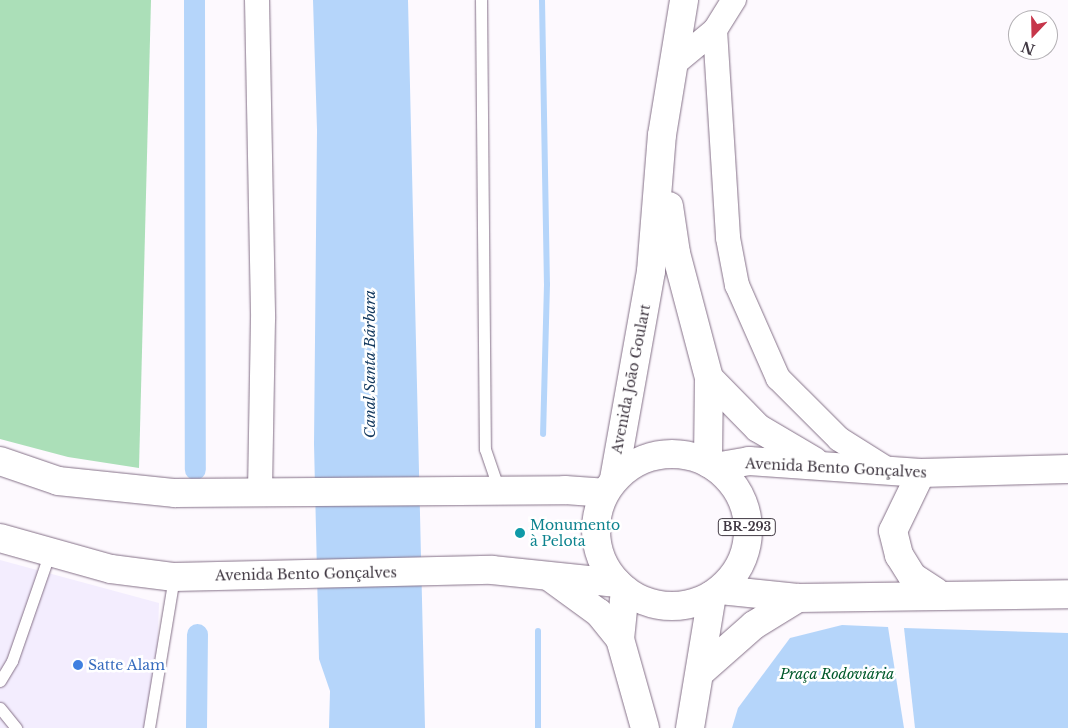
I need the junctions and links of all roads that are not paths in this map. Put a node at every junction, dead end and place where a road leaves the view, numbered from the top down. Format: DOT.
graph roads {
  1 [pos="257,0"];
  2 [pos="481,0"];
  3 [pos="684,0"];
  4 [pos="734,0"];
  5 [pos="715,30"];
  6 [pos="674,64"];
  7 [pos="662,135"];
  8 [pos="709,378"];
  9 [pos="0,460"];
  10 [pos="820,464"];
  11 [pos="712,465"];
  12 [pos="885,468"];
  13 [pos="1068,469"];
  14 [pos="921,473"];
  15 [pos="609,486"];
  16 [pos="492,491"];
  17 [pos="271,494"];
  18 [pos="0,538"];
  19 [pos="49,555"];
  20 [pos="548,576"];
  21 [pos="174,577"];
  22 [pos="621,587"];
  23 [pos="716,592"];
  24 [pos="936,592"];
  25 [pos="1068,594"];
  26 [pos="798,598"];
  27 [pos="620,639"];
  28 [pos="703,670"];
  29 [pos="0,681"];
  30 [pos="0,708"];
  31 [pos="16,728"];
  32 [pos="149,728"];
  33 [pos="645,728"];
  34 [pos="690,728"];
  1 -- 17 [label="street"];
  2 -- 16 [label="lane"];
  3 -- 6 [label="main road, Avenida João Goulart"];
  4 -- 5 [label="street"];
  5 -- 6 [label="street"];
  5 -- 12 [label="street"];
  6 -- 7 [label="main road, Avenida João Goulart"];
  7 -- 8 [label="main road, Avenida João Goulart"];
  7 -- 15 [label="main road, Avenida João Goulart"];
  8 -- 10 [label="main road"];
  8 -- 11 [label="main road, Avenida João Goulart"];
  9 -- 17 [label="main road"];
  10 -- 11 [label="main road, Avenida Bento Gonçalves"];
  10 -- 12 [label="main road, Avenida Bento Gonçalves"];
  11 -- 15 [label="main road"];
  11 -- 23 [label="main road, BR-293"];
  12 -- 14 [label="main road, Avenida Bento Gonçalves"];
  13 -- 14 [label="main road, Avenida Bento Gonçalves"];
  14 -- 24 [label="main road"];
  15 -- 16 [label="main road"];
  15 -- 22 [label="main road, Avenida João Goulart"];
  16 -- 17 [label="main road"];
  18 -- 19 [label="main road, Avenida Bento Gonçalves"];
  19 -- 21 [label="main road, Avenida Bento Gonçalves"];
  19 -- 29 [label="lane"];
  20 -- 21 [label="main road, Avenida Bento Gonçalves"];
  20 -- 22 [label="main road, Avenida Bento Gonçalves"];
  20 -- 27 [label="main road"];
  21 -- 32 [label="lane"];
  22 -- 23 [label="main road, Avenida Bento Gonçalves"];
  22 -- 27 [label="main road"];
  23 -- 26 [label="main road, Avenida Bento Gonçalves"];
  23 -- 28 [label="main road"];
  24 -- 25 [label="main road, Avenida Bento Gonçalves"];
  24 -- 26 [label="main road, Avenida Bento Gonçalves"];
  26 -- 28 [label="main road"];
  27 -- 33 [label="main road"];
  28 -- 34 [label="main road"];
  30 -- 31 [label="lane"];
}
